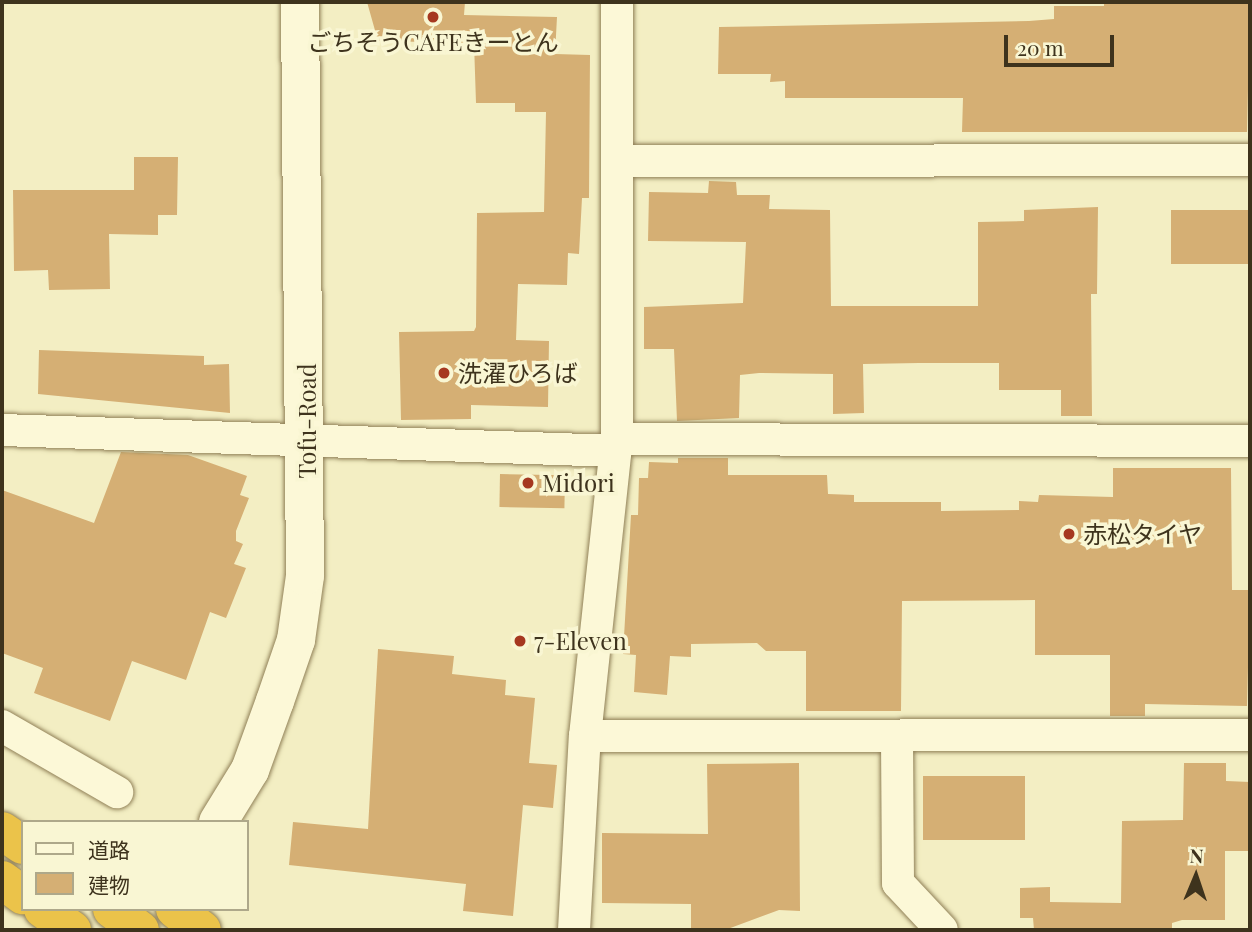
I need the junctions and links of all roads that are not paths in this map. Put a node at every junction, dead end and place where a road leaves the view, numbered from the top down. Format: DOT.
graph roads {
  1 [pos="300,2"];
  2 [pos="617,2"];
  3 [pos="1250,160"];
  4 [pos="618,161"];
  5 [pos="2,430"];
  6 [pos="308,438"];
  7 [pos="1250,442"];
  8 [pos="617,445"];
  9 [pos="2,726"];
  10 [pos="1250,734"];
  11 [pos="585,736"];
  12 [pos="897,739"];
  13 [pos="117,792"];
  14 [pos="219,820"];
  15 [pos="2,821"];
  16 [pos="21,827"];
  17 [pos="2,831"];
  18 [pos="21,844"];
  19 [pos="2,880"];
  20 [pos="21,894"];
  21 [pos="46,911"];
  22 [pos="114,911"];
  23 [pos="157,911"];
  24 [pos="178,911"];
  25 [pos="72,930"];
  26 [pos="142,930"];
  27 [pos="202,930"];
  28 [pos="574,930"];
  29 [pos="942,930"];
  1 -- 6 [label="street, Tofu-Road"];
  2 -- 4 [label="street"];
  3 -- 4 [label="street"];
  4 -- 8 [label="street"];
  5 -- 6 [label="street"];
  6 -- 8 [label="street"];
  6 -- 14 [label="street, Tofu-Road"];
  7 -- 8 [label="street"];
  8 -- 11 [label="street"];
  9 -- 13 [label="street"];
  10 -- 12 [label="street"];
  11 -- 12 [label="street"];
  11 -- 28 [label="street"];
  12 -- 29 [label="street"];
  15 -- 16 [label="highway"];
  17 -- 18 [label="highway"];
  19 -- 20 [label="highway"];
  21 -- 25 [label="highway"];
  22 -- 26 [label="highway"];
  23 -- 26 [label="street"];
  24 -- 27 [label="highway"];
}
